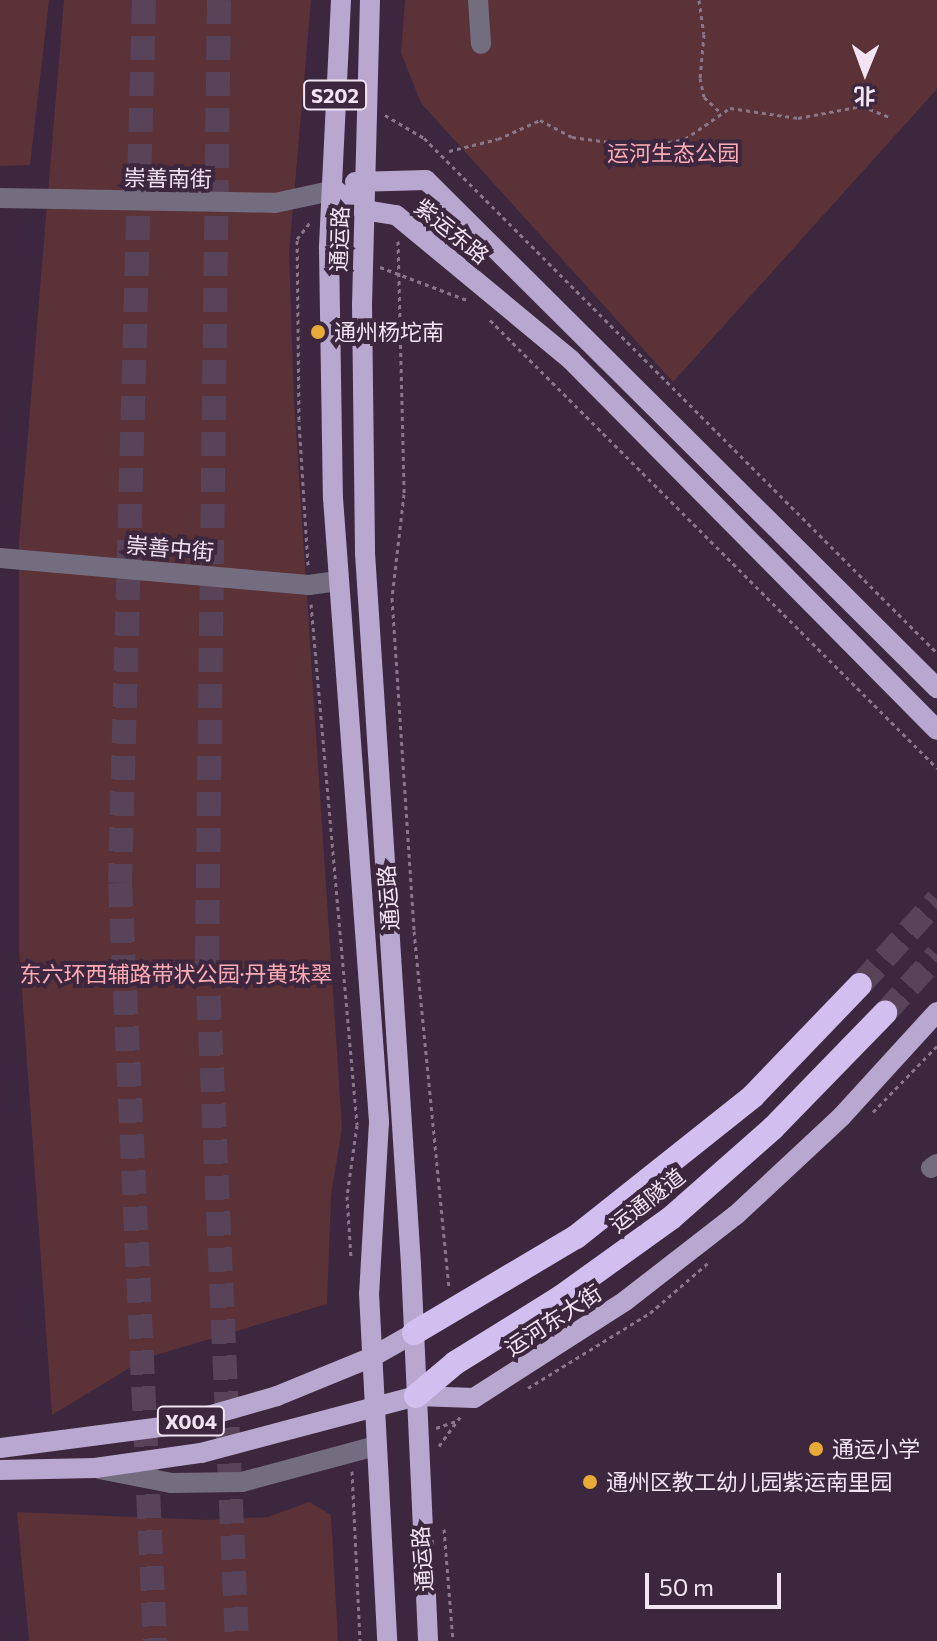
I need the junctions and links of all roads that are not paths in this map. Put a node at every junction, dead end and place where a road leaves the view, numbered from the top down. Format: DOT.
graph roads {
  1 [pos="341,0"];
  2 [pos="370,0"];
  3 [pos="478,0"];
  4 [pos="481,44"];
  5 [pos="365,178"];
  6 [pos="335,190"];
  7 [pos="0,198"];
  8 [pos="364,210"];
  9 [pos="0,558"];
  10 [pos="336,581"];
  11 [pos="937,688"];
  12 [pos="937,730"];
  13 [pos="860,985"];
  14 [pos="937,1012"];
  15 [pos="885,1013"];
  16 [pos="414,1333"];
  17 [pos="372,1357"];
  18 [pos="416,1396"];
  19 [pos="376,1405"];
  20 [pos="0,1448"];
  21 [pos="368,1448"];
  22 [pos="95,1468"];
  23 [pos="0,1470"];
  24 [pos="387,1641"];
  25 [pos="428,1641"];
  1 -- 6 [label="main road, S202"];
  2 -- 5 [label="main road, S202"];
  3 -- 4 [label="street"];
  5 -- 6 [label="main road, 紫运东路"];
  5 -- 8 [label="main road, 通运路"];
  5 -- 11 [label="main road, 紫运东路"];
  6 -- 7 [label="street, 崇善南街"];
  6 -- 8 [label="main road, 紫运东路"];
  6 -- 10 [label="main road, 通运路"];
  8 -- 12 [label="main road, 紫运东路"];
  8 -- 16 [label="main road, 通运路"];
  9 -- 10 [label="street, 崇善中街"];
  10 -- 17 [label="main road, 通运路"];
  13 -- 16 [label="highway, 运通隧道"];
  14 -- 18 [label="main road, 运河东大街 / X004"];
  15 -- 18 [label="highway, 运通隧道"];
  16 -- 17 [label="main road, X004"];
  16 -- 18 [label="main road, 通运路"];
  17 -- 19 [label="main road, 通运路"];
  17 -- 20 [label="main road, X004"];
  18 -- 19 [label="main road, 运河东大街 / X004"];
  18 -- 25 [label="main road, 通运路"];
  19 -- 21 [label="main road, 通运路"];
  19 -- 22 [label="main road, 运河东大街 / X004"];
  21 -- 22 [label="street, 运河东大街"];
  21 -- 24 [label="main road, 通运路"];
  22 -- 23 [label="main road, 运河东大街 / X004"];
}
